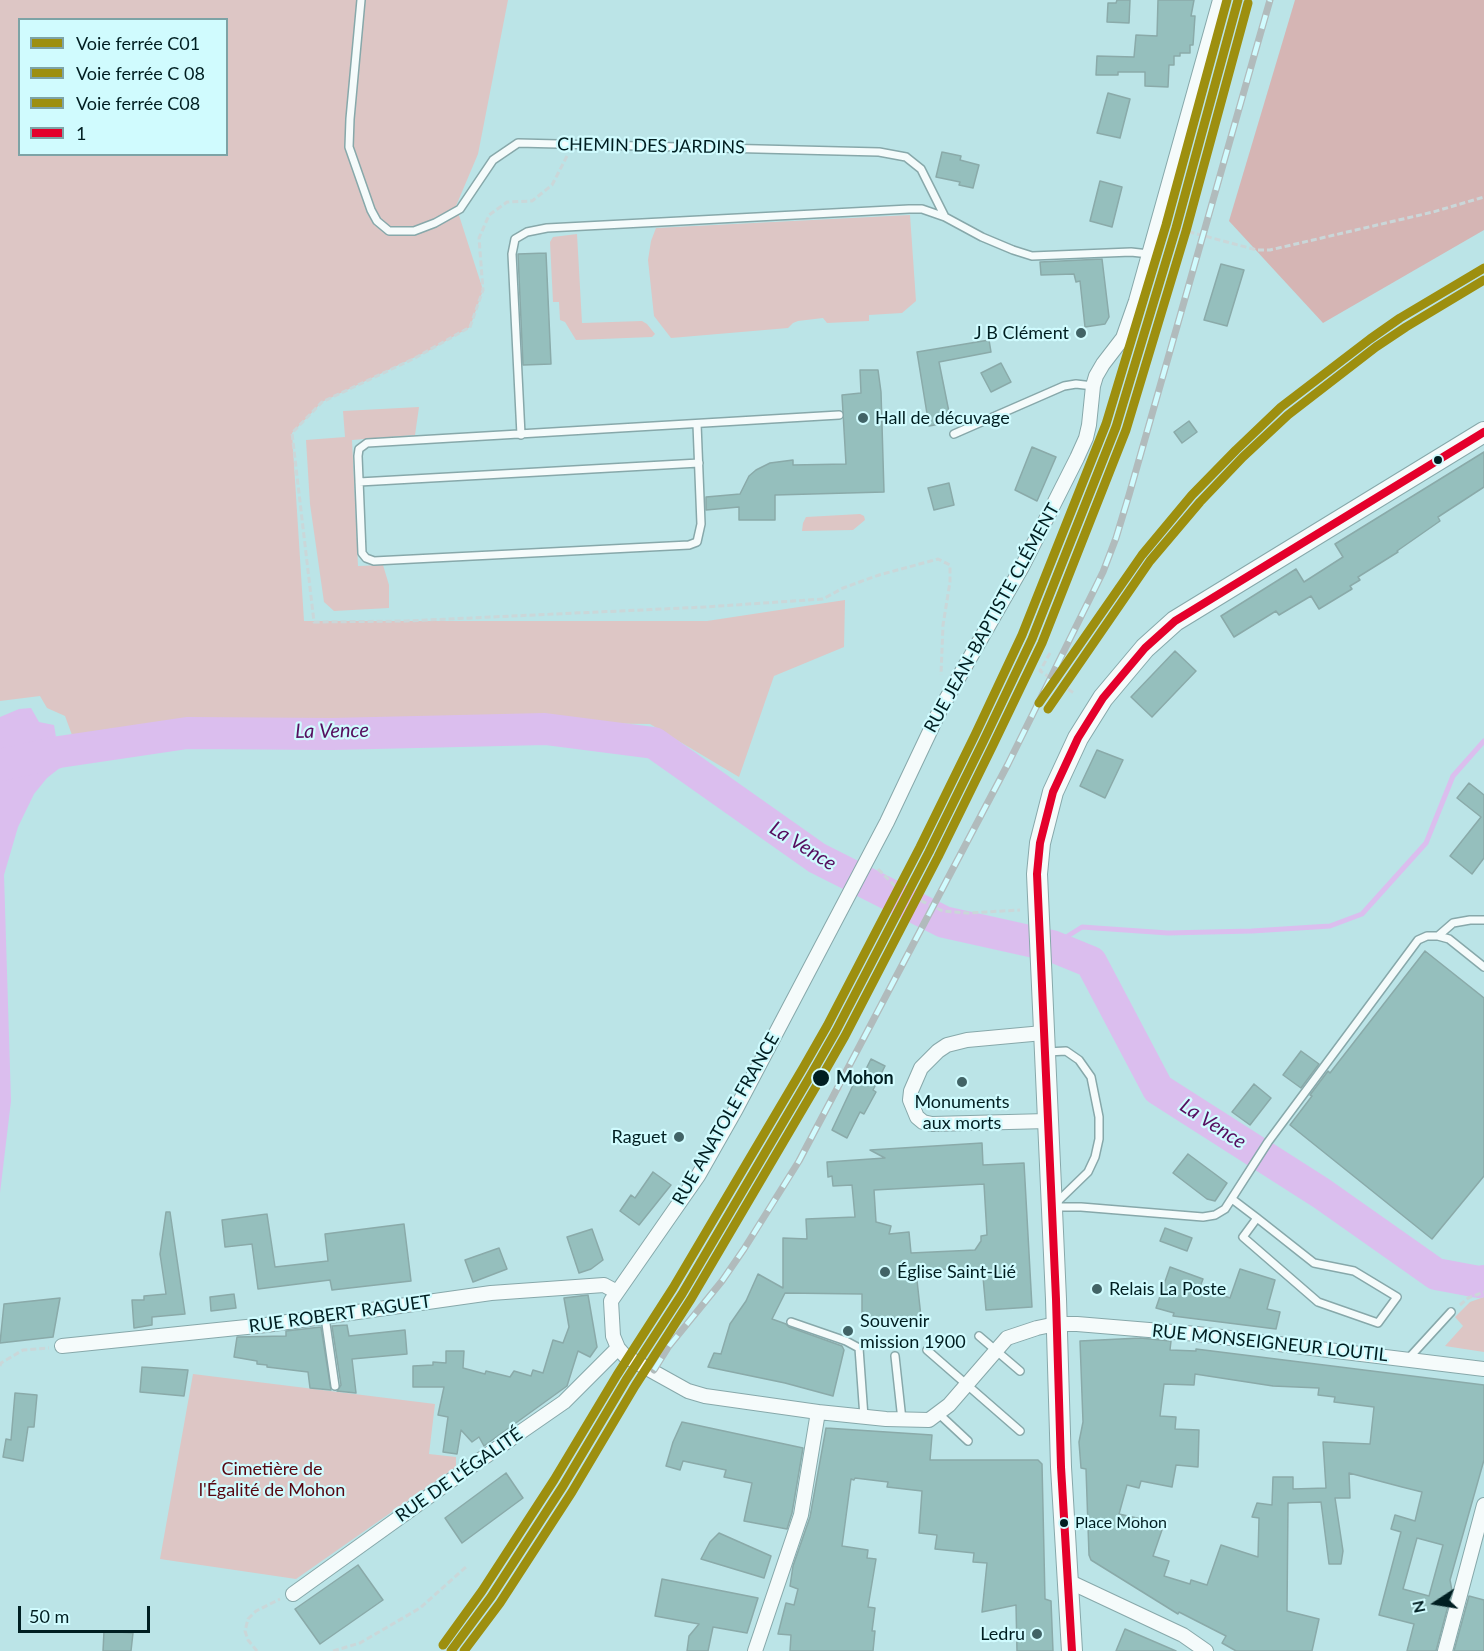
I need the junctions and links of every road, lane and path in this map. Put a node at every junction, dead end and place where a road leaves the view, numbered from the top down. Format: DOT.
graph roads {
  1 [pos="361,0"];
  2 [pos="1220,0"];
  3 [pos="571,144"];
  4 [pos="1484,197"];
  5 [pos="945,217"];
  6 [pos="1158,223"];
  7 [pos="1149,254"];
  8 [pos="1093,386"];
  9 [pos="838,416"];
  10 [pos="697,424"];
  11 [pos="1484,432"];
  12 [pos="954,434"];
  13 [pos="521,435"];
  14 [pos="699,463"];
  15 [pos="359,482"];
  16 [pos="1050,653"];
  17 [pos="941,678"];
  18 [pos="1074,693"];
  19 [pos="872,862"];
  20 [pos="1002,911"];
  21 [pos="1484,921"];
  22 [pos="1438,936"];
  23 [pos="1484,967"];
  24 [pos="1044,1043"];
  25 [pos="807,1071"];
  26 [pos="824,1081"];
  27 [pos="836,1087"];
  28 [pos="842,1090"];
  29 [pos="1047,1121"];
  30 [pos="1232,1199"];
  31 [pos="1051,1207"];
  32 [pos="1257,1218"];
  33 [pos="617,1292"];
  34 [pos="1484,1292"];
  35 [pos="1451,1312"];
  36 [pos="326,1317"];
  37 [pos="791,1322"];
  38 [pos="1056,1324"];
  39 [pos="979,1336"];
  40 [pos="62,1346"];
  41 [pos="927,1350"];
  42 [pos="996,1351"];
  43 [pos="622,1352"];
  44 [pos="895,1356"];
  45 [pos="1408,1359"];
  46 [pos="0,1366"];
  47 [pos="1484,1369"];
  48 [pos="1020,1371"];
  49 [pos="967,1384"];
  50 [pos="335,1386"];
  51 [pos="818,1412"];
  52 [pos="938,1413"];
  53 [pos="864,1417"];
  54 [pos="902,1420"];
  55 [pos="1020,1431"];
  56 [pos="968,1441"];
  57 [pos="1484,1505"];
  58 [pos="466,1567"];
  59 [pos="1068,1581"];
  60 [pos="293,1594"];
  61 [pos="257,1651"];
  62 [pos="333,1651"];
  63 [pos="755,1651"];
  64 [pos="1072,1651"];
  65 [pos="1206,1651"];
  66 [pos="1445,1651"];
  1 -- 3 [label="lane, CHEMIN DES JARDINS"];
  2 -- 6 [label="street, RUE JEAN-BAPTISTE CLÉMENT"];
  3 -- 5 [label="lane, CHEMIN DES JARDINS"];
  3 -- 17 [label="path"];
  4 -- 6 [label="path"];
  5 -- 7 [label="lane"];
  5 -- 13 [label="lane"];
  6 -- 7 [label="street, RUE JEAN-BAPTISTE CLÉMENT"];
  7 -- 8 [label="street, RUE JEAN-BAPTISTE CLÉMENT"];
  8 -- 12 [label="lane"];
  8 -- 19 [label="street, RUE JEAN-BAPTISTE CLÉMENT"];
  9 -- 10 [label="lane"];
  10 -- 13 [label="lane"];
  10 -- 14 [label="lane"];
  11 -- 24 [label="main road"];
  13 -- 15 [label="lane"];
  14 -- 15 [label="lane"];
  14 -- 15 [label="lane"];
  16 -- 18 [label="path"];
  19 -- 20 [label="path"];
  19 -- 33 [label="street, RUE ANATOLE FRANCE"];
  21 -- 22 [label="lane"];
  22 -- 23 [label="lane"];
  22 -- 30 [label="lane"];
  24 -- 29 [label="main road"];
  24 -- 29 [label="street"];
  24 -- 31 [label="lane"];
  25 -- 26 [label="path"];
  27 -- 28 [label="path"];
  29 -- 31 [label="main road"];
  30 -- 31 [label="lane"];
  30 -- 32 [label="lane"];
  31 -- 38 [label="main road"];
  32 -- 32 [label="lane"];
  33 -- 36 [label="street, RUE ROBERT RAGUET"];
  33 -- 43 [label="street, RUE ANATOLE FRANCE"];
  34 -- 35 [label="path"];
  35 -- 45 [label="lane"];
  36 -- 40 [label="street, RUE ROBERT RAGUET"];
  36 -- 50 [label="lane"];
  37 -- 53 [label="lane"];
  38 -- 42 [label="street, RUE MONSEIGNEUR LOUTIL"];
  38 -- 45 [label="street, RUE MONSEIGNEUR LOUTIL"];
  38 -- 59 [label="main road"];
  39 -- 42 [label="lane"];
  40 -- 46 [label="path"];
  41 -- 49 [label="lane"];
  42 -- 48 [label="lane"];
  42 -- 49 [label="street, RUE MONSEIGNEUR LOUTIL"];
  43 -- 51 [label="street"];
  43 -- 60 [label="street, RUE DE L'ÉGALITÉ"];
  44 -- 54 [label="lane"];
  45 -- 47 [label="street, RUE MONSEIGNEUR LOUTIL"];
  49 -- 52 [label="street, RUE MONSEIGNEUR LOUTIL"];
  49 -- 55 [label="lane"];
  51 -- 53 [label="street"];
  51 -- 63 [label="street"];
  52 -- 54 [label="street"];
  52 -- 56 [label="lane"];
  53 -- 54 [label="street"];
  57 -- 66 [label="street"];
  58 -- 62 [label="path"];
  59 -- 64 [label="main road"];
  59 -- 65 [label="street"];
  60 -- 61 [label="path"];
}
